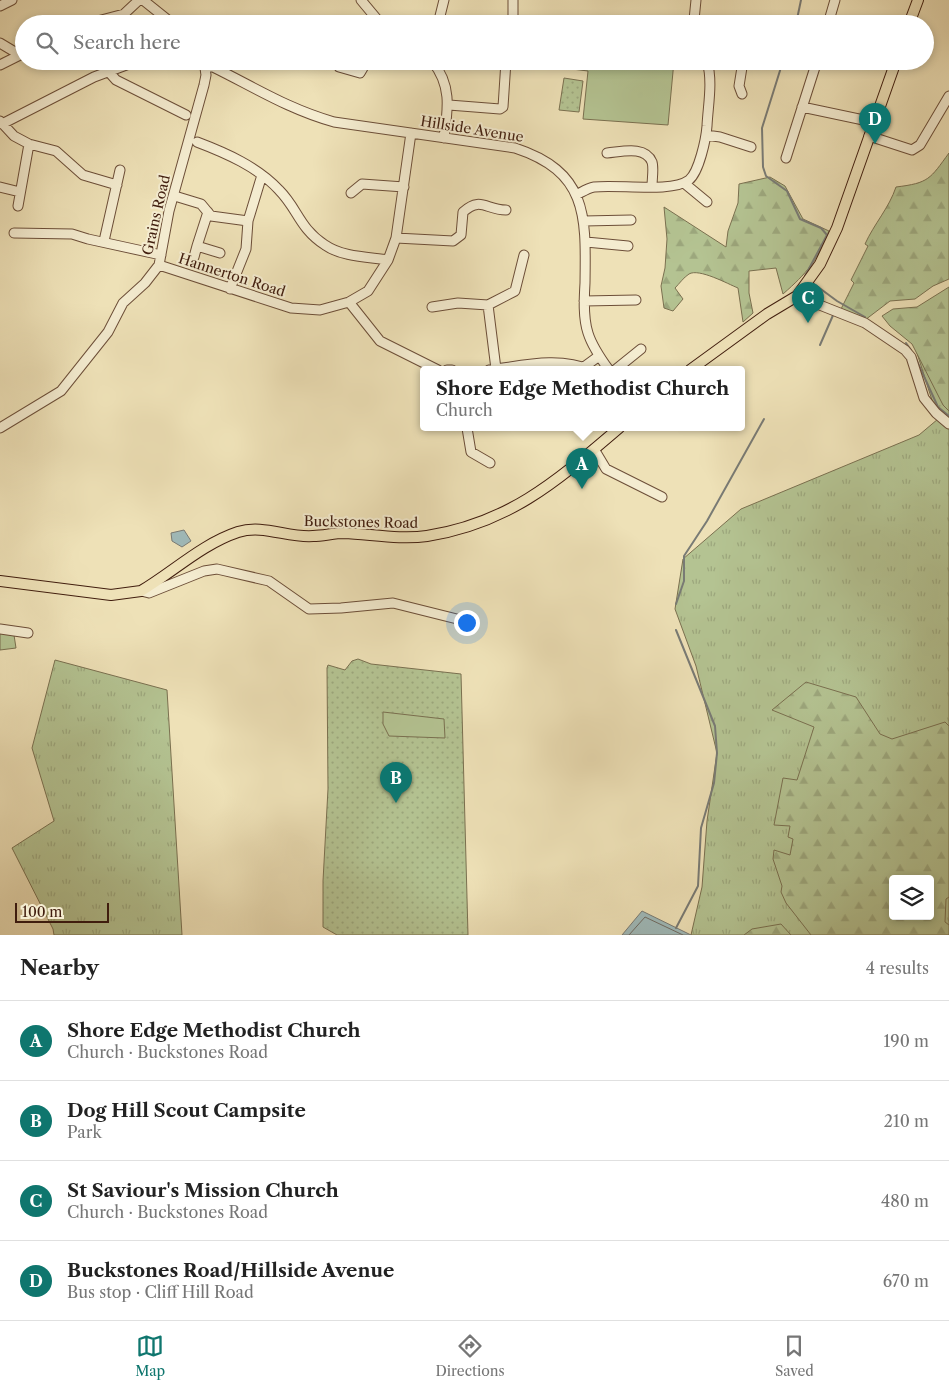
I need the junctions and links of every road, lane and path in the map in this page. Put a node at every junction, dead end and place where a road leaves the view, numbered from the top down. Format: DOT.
graph roads {
  1 [pos="12,0"];
  2 [pos="139,0"];
  3 [pos="144,0"];
  4 [pos="362,0"];
  5 [pos="444,0"];
  6 [pos="513,0"];
  7 [pos="696,0"];
  8 [pos="835,0"];
  9 [pos="918,0"];
  10 [pos="0,6"];
  11 [pos="120,15"];
  12 [pos="162,15"];
  13 [pos="374,15"];
  14 [pos="440,15"];
  15 [pos="513,15"];
  16 [pos="694,15"];
  17 [pos="831,15"];
  18 [pos="912,15"];
  19 [pos="0,43"];
  20 [pos="15,50"];
  21 [pos="15,58"];
  22 [pos="0,65"];
  23 [pos="113,70"];
  24 [pos="204,70"];
  25 [pos="218,70"];
  26 [pos="350,70"];
  27 [pos="362,70"];
  28 [pos="439,70"];
  29 [pos="504,70"];
  30 [pos="710,70"];
  31 [pos="742,70"];
  32 [pos="814,70"];
  33 [pos="893,70"];
  34 [pos="108,72"];
  35 [pos="742,94"];
  36 [pos="949,96"];
  37 [pos="449,105"];
  38 [pos="802,107"];
  39 [pos="186,115"];
  40 [pos="1,122"];
  41 [pos="873,122"];
  42 [pos="411,133"];
  43 [pos="706,135"];
  44 [pos="869,136"];
  45 [pos="444,138"];
  46 [pos="197,142"];
  47 [pos="30,144"];
  48 [pos="751,147"];
  49 [pos="607,153"];
  50 [pos="786,158"];
  51 [pos="120,170"];
  52 [pos="262,175"];
  53 [pos="684,183"];
  54 [pos="117,185"];
  55 [pos="652,186"];
  56 [pos="0,187"];
  57 [pos="404,187"];
  58 [pos="20,192"];
  59 [pos="351,193"];
  60 [pos="576,195"];
  61 [pos="178,197"];
  62 [pos="707,202"];
  63 [pos="18,206"];
  64 [pos="506,210"];
  65 [pos="208,212"];
  66 [pos="632,220"];
  67 [pos="248,221"];
  68 [pos="584,221"];
  69 [pos="14,233"];
  70 [pos="396,238"];
  71 [pos="104,241"];
  72 [pos="586,242"];
  73 [pos="197,246"];
  74 [pos="628,246"];
  75 [pos="220,252"];
  76 [pos="161,255"];
  77 [pos="524,255"];
  78 [pos="194,257"];
  79 [pos="388,260"];
  80 [pos="159,265"];
  81 [pos="230,289"];
  82 [pos="797,296"];
  83 [pos="636,300"];
  84 [pos="584,301"];
  85 [pos="349,302"];
  86 [pos="488,305"];
  87 [pos="432,307"];
  88 [pos="642,349"];
  89 [pos="599,356"];
  90 [pos="430,366"];
  91 [pos="492,366"];
  92 [pos="589,366"];
  93 [pos="606,366"];
  94 [pos="621,366"];
  95 [pos="696,366"];
  96 [pos="949,424"];
  97 [pos="0,428"];
  98 [pos="468,431"];
  99 [pos="615,431"];
  100 [pos="594,449"];
  101 [pos="490,463"];
  102 [pos="662,497"];
  103 [pos="0,581"];
  104 [pos="141,592"];
  105 [pos="465,621"];
  106 [pos="0,629"];
  107 [pos="28,633"];
  1 -- 10 [label="street"];
  2 -- 11 [label="street"];
  3 -- 12 [label="street"];
  4 -- 13 [label="street"];
  5 -- 14 [label="street"];
  6 -- 15 [label="street"];
  7 -- 16 [label="street"];
  8 -- 17 [label="street"];
  9 -- 18 [label="main road"];
  19 -- 20 [label="street"];
  21 -- 22 [label="street"];
  23 -- 34 [label="street"];
  24 -- 76 [label="street, Grains Road"];
  25 -- 42 [label="street, Hillside Avenue"];
  26 -- 27 [label="street"];
  28 -- 37 [label="street"];
  29 -- 37 [label="street"];
  30 -- 43 [label="street"];
  31 -- 35 [label="street"];
  32 -- 38 [label="street"];
  33 -- 41 [label="main road"];
  34 -- 39 [label="street"];
  34 -- 40 [label="street"];
  36 -- 44 [label="street"];
  37 -- 45 [label="street"];
  38 -- 41 [label="street"];
  38 -- 50 [label="street"];
  40 -- 47 [label="street"];
  41 -- 44 [label="main road"];
  42 -- 45 [label="street, Hillside Avenue"];
  42 -- 57 [label="street, Hannerton Road"];
  43 -- 48 [label="street"];
  43 -- 53 [label="street"];
  44 -- 82 [label="main road"];
  45 -- 60 [label="street, Hillside Avenue"];
  46 -- 52 [label="street"];
  47 -- 54 [label="street"];
  47 -- 58 [label="street"];
  49 -- 55 [label="street"];
  51 -- 54 [label="street"];
  52 -- 67 [label="street"];
  52 -- 79 [label="street"];
  53 -- 55 [label="street"];
  53 -- 62 [label="street"];
  54 -- 71 [label="street"];
  55 -- 60 [label="street"];
  56 -- 58 [label="street"];
  57 -- 59 [label="street"];
  57 -- 70 [label="street, Hannerton Road"];
  58 -- 63 [label="street"];
  60 -- 68 [label="street, Hillside Avenue"];
  61 -- 65 [label="street"];
  64 -- 70 [label="street"];
  65 -- 67 [label="street"];
  65 -- 73 [label="street"];
  66 -- 68 [label="street"];
  67 -- 81 [label="street"];
  68 -- 72 [label="street, Hillside Avenue"];
  69 -- 71 [label="street"];
  70 -- 79 [label="street, Hannerton Road"];
  71 -- 76 [label="street"];
  72 -- 74 [label="street"];
  72 -- 84 [label="street, Hillside Avenue"];
  73 -- 75 [label="street"];
  73 -- 78 [label="street"];
  76 -- 80 [label="street, Grains Road"];
  77 -- 86 [label="street"];
  79 -- 85 [label="street, Hannerton Road"];
  80 -- 81 [label="street, Hannerton Road"];
  80 -- 97 [label="street, Grains Road"];
  81 -- 85 [label="street, Hannerton Road"];
  82 -- 95 [label="main road"];
  82 -- 96 [label="street"];
  83 -- 84 [label="street"];
  84 -- 89 [label="street, Hillside Avenue"];
  85 -- 90 [label="street"];
  86 -- 87 [label="street"];
  86 -- 91 [label="street"];
  88 -- 94 [label="street"];
  89 -- 92 [label="street"];
  89 -- 93 [label="street, Hillside Avenue"];
  98 -- 101 [label="street"];
  99 -- 100 [label="main road, Buckstones Road"];
  100 -- 102 [label="street"];
  100 -- 104 [label="main road, Buckstones Road"];
  103 -- 104 [label="main road, Buckstones Road"];
  104 -- 105 [label="street"];
  106 -- 107 [label="street"];
}
